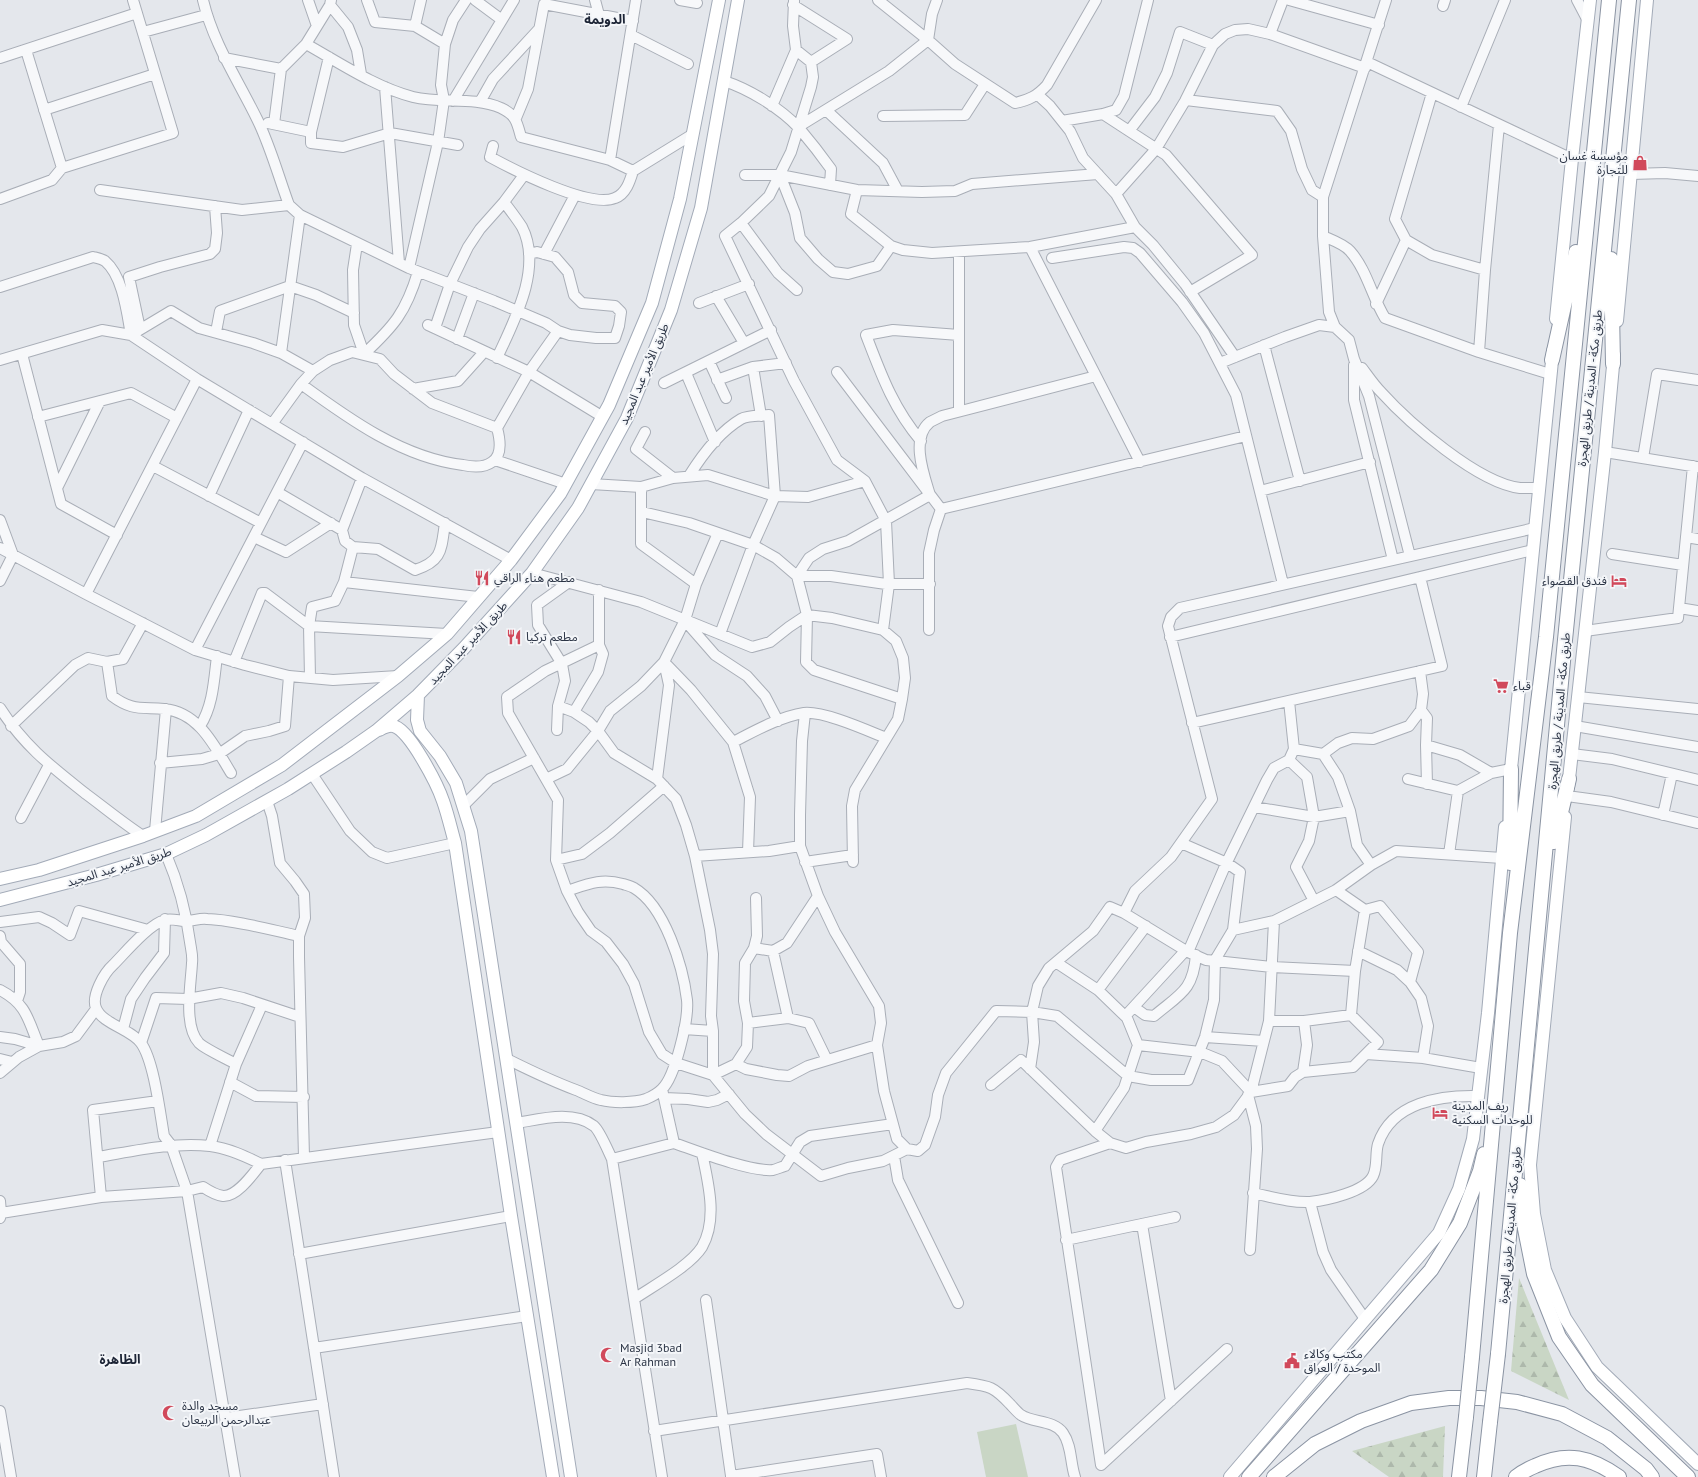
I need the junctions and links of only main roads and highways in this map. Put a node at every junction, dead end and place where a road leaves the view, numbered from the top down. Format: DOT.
graph roads {
  1 [pos="719,0"];
  2 [pos="738,0"];
  3 [pos="1590,0"];
  4 [pos="1609,0"];
  5 [pos="1629,0"];
  6 [pos="1647,0"];
  7 [pos="1590,196"];
  8 [pos="1610,196"];
  9 [pos="1552,360"];
  10 [pos="1613,364"];
  11 [pos="418,695"];
  12 [pos="376,731"];
  13 [pos="1511,769"];
  14 [pos="1569,779"];
  15 [pos="0,879"];
  16 [pos="1542,889"];
  17 [pos="0,900"];
  18 [pos="1510,933"];
  19 [pos="1495,1103"];
  20 [pos="1517,1155"];
  21 [pos="546,1314"];
  22 [pos="527,1316"];
  23 [pos="544,1425"];
  24 [pos="568,1459"];
  25 [pos="1698,1464"];
  26 [pos="553,1477"];
  27 [pos="571,1477"];
  28 [pos="1230,1477"];
  29 [pos="1249,1477"];
  30 [pos="1274,1477"];
  31 [pos="1459,1477"];
  32 [pos="1484,1477"];
  33 [pos="1516,1477"];
  34 [pos="1619,1477"];
  35 [pos="1652,1477"];
  36 [pos="1688,1477"];
  1 -- 15 [label="main road, طريق الأمير عبد المجيد"];
  2 -- 11 [label="main road, طريق الأمير عبد المجيد"];
  3 -- 9 [label="main road"];
  4 -- 7 [label="highway, طريق مكة - المدينة / طريق الهجرة"];
  5 -- 8 [label="highway, طريق مكة - المدينة / طريق الهجرة"];
  6 -- 10 [label="main road"];
  7 -- 9 [label="highway"];
  7 -- 18 [label="highway, طريق مكة - المدينة / طريق الهجرة"];
  8 -- 10 [label="highway"];
  8 -- 16 [label="highway, طريق مكة - المدينة / طريق الهجرة"];
  9 -- 13 [label="main road"];
  10 -- 14 [label="main road"];
  11 -- 12 [label="main road, طريق الأمير عبد المجيد"];
  11 -- 21 [label="main road"];
  12 -- 17 [label="main road, طريق الأمير عبد المجيد"];
  12 -- 22 [label="main road"];
  13 -- 18 [label="highway"];
  13 -- 28 [label="main road"];
  14 -- 16 [label="highway"];
  14 -- 25 [label="main road"];
  16 -- 20 [label="highway, طريق مكة - المدينة / طريق الهجرة"];
  18 -- 19 [label="highway, طريق مكة - المدينة / طريق الهجرة"];
  19 -- 29 [label="highway"];
  19 -- 31 [label="highway, طريق مكة - المدينة / طريق الهجرة, bridge"];
  20 -- 32 [label="highway, طريق مكة - المدينة / طريق الهجرة, bridge"];
  20 -- 36 [label="highway"];
  21 -- 22 [label="main road"];
  21 -- 24 [label="main road"];
  22 -- 23 [label="main road"];
  23 -- 24 [label="main road"];
  23 -- 26 [label="main road"];
  24 -- 27 [label="main road"];
  30 -- 35 [label="highway"];
  33 -- 34 [label="highway"];
}
